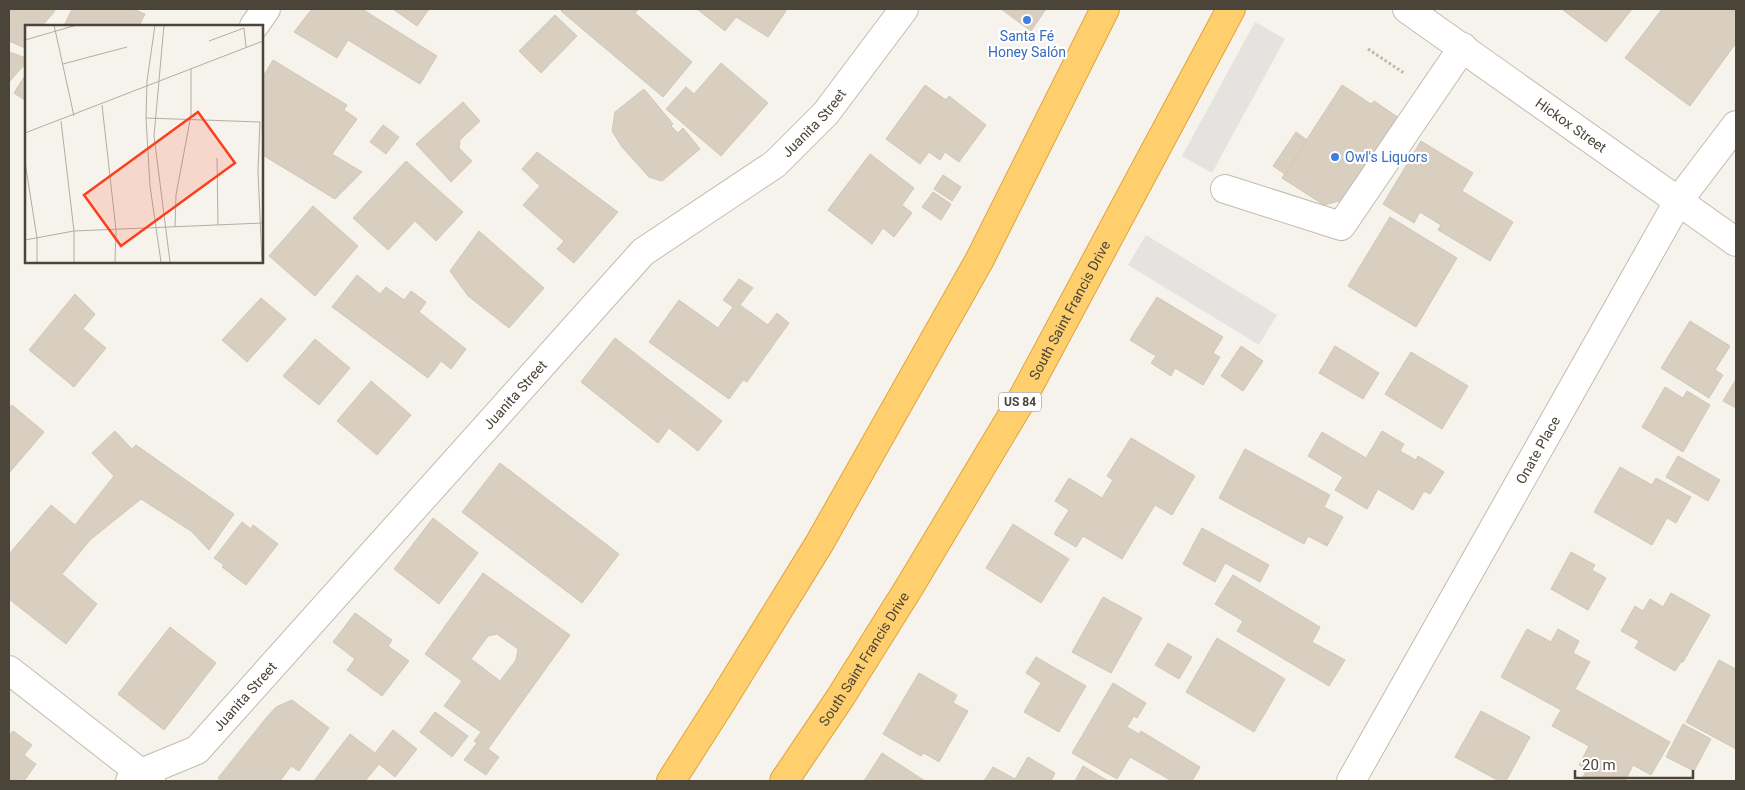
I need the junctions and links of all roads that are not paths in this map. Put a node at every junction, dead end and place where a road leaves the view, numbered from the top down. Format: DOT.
graph roads {
  1 [pos="266,9"];
  2 [pos="904,9"];
  3 [pos="1105,9"];
  4 [pos="1231,9"];
  5 [pos="1407,9"];
  6 [pos="255,25"];
  7 [pos="1463,48"];
  8 [pos="1736,125"];
  9 [pos="1225,189"];
  10 [pos="1679,200"];
  11 [pos="1736,242"];
  12 [pos="9,670"];
  13 [pos="141,779"];
  14 [pos="670,781"];
  15 [pos="784,781"];
  16 [pos="1351,781"];
  1 -- 6 [label="street"];
  2 -- 13 [label="street, Juanita Street"];
  3 -- 14 [label="highway"];
  4 -- 15 [label="highway, South Saint Francis Drive / US 84"];
  5 -- 7 [label="street, Hickox Street"];
  7 -- 9 [label="street"];
  7 -- 10 [label="street, Hickox Street"];
  8 -- 10 [label="street, Onate Place"];
  10 -- 11 [label="street, Hickox Street"];
  10 -- 16 [label="street, Onate Place"];
  12 -- 13 [label="street"];
}
